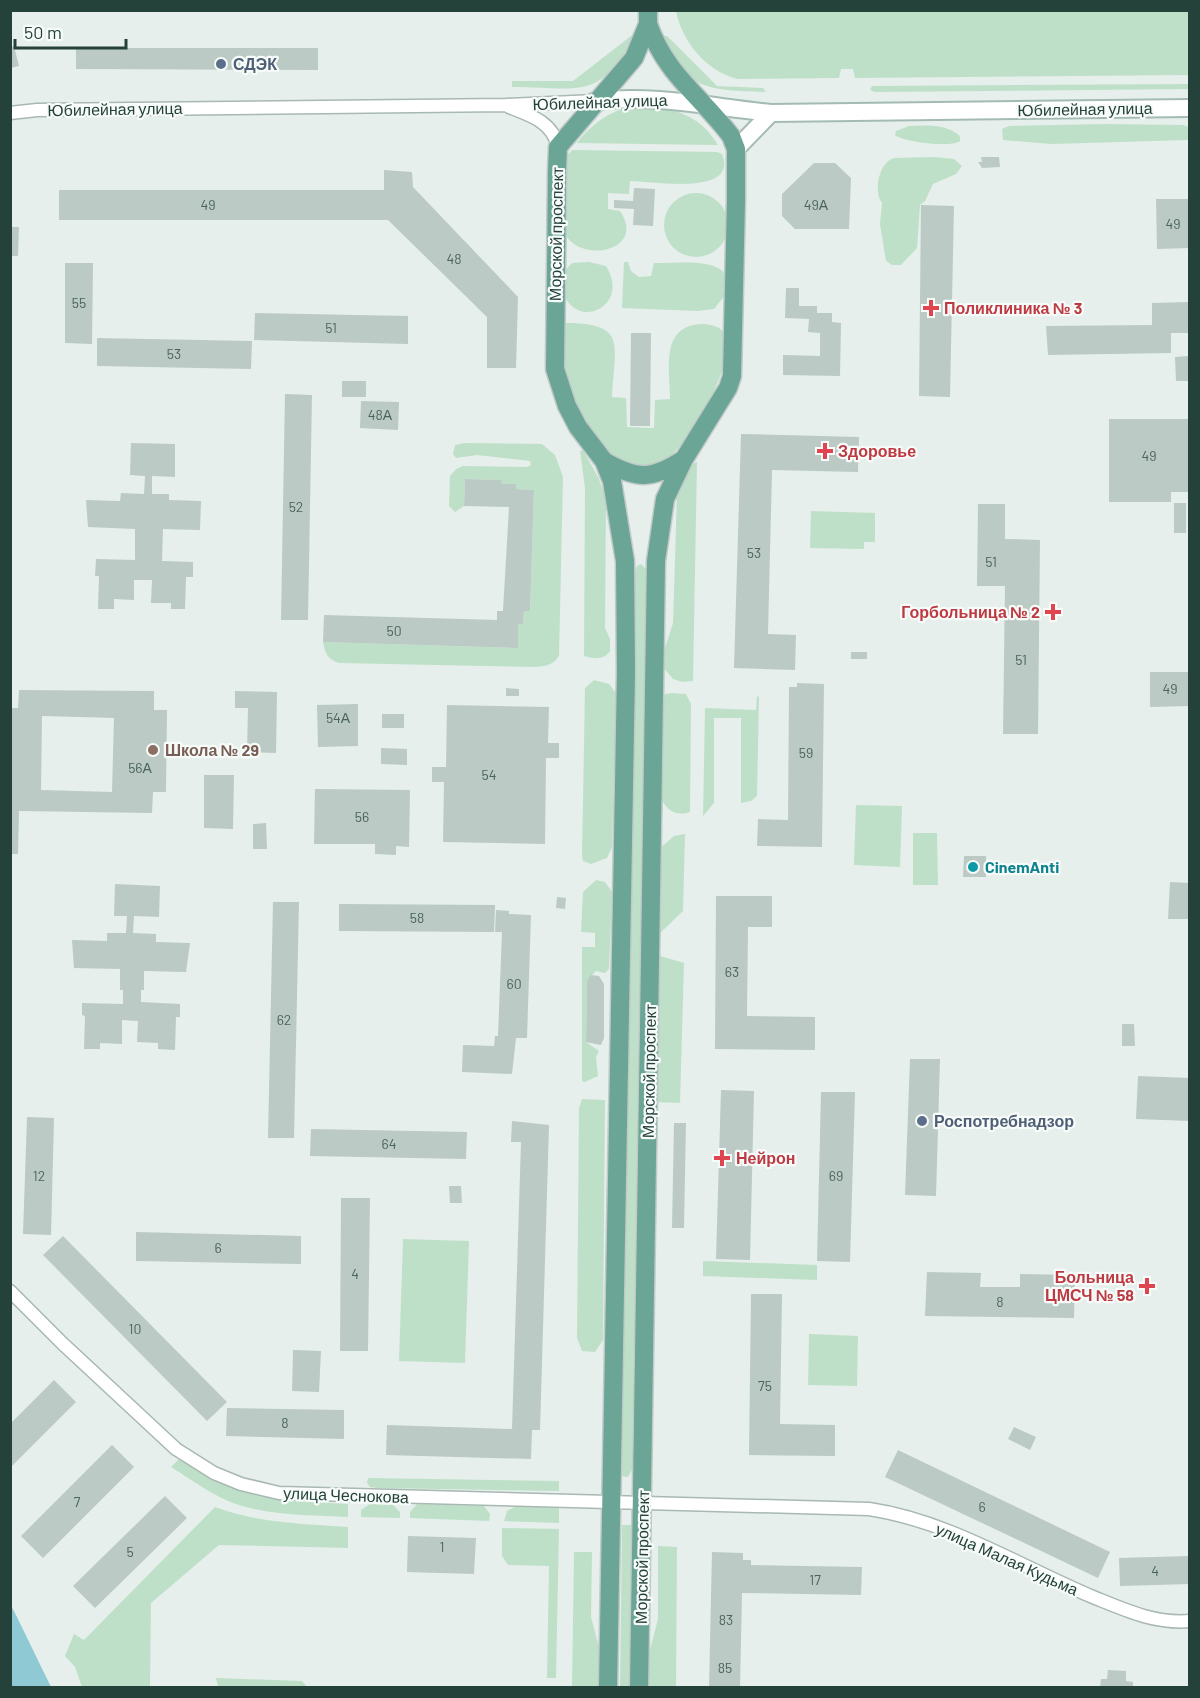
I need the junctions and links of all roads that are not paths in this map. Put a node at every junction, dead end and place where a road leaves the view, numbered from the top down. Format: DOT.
graph roads {
  1 [pos="648,17"];
  2 [pos="595,101"];
  3 [pos="506,105"];
  4 [pos="707,106"];
  5 [pos="1190,108"];
  6 [pos="10,113"];
  7 [pos="771,113"];
  8 [pos="558,147"];
  9 [pos="736,149"];
  10 [pos="684,459"];
  11 [pos="604,461"];
  12 [pos="625,561"];
  13 [pos="656,561"];
  14 [pos="10,1291"];
  15 [pos="610,1500"];
  16 [pos="642,1501"];
  17 [pos="1190,1621"];
  18 [pos="608,1688"];
  19 [pos="639,1688"];
  1 -- 2 [label="main road, Морской проспект"];
  1 -- 4 [label="main road, Морской проспект"];
  2 -- 3 [label="street, Юбилейная улица"];
  2 -- 4 [label="main road, Юбилейная улица"];
  2 -- 8 [label="main road, Морской проспект"];
  3 -- 6 [label="street, Юбилейная улица"];
  3 -- 8 [label="street"];
  4 -- 7 [label="main road, Юбилейная улица"];
  4 -- 9 [label="main road, Морской проспект"];
  5 -- 7 [label="main road, Юбилейная улица"];
  7 -- 9 [label="main road"];
  8 -- 11 [label="main road, Морской проспект"];
  9 -- 10 [label="main road, Морской проспект"];
  10 -- 11 [label="main road, Морской проспект"];
  10 -- 13 [label="main road, Морской проспект"];
  11 -- 12 [label="main road, Морской проспект"];
  12 -- 13 [label="main road"];
  12 -- 15 [label="main road, Морской проспект"];
  13 -- 16 [label="main road, Морской проспект"];
  14 -- 15 [label="street, улица Чеснокова"];
  15 -- 16 [label="street, улица Чеснокова"];
  15 -- 18 [label="main road, Морской проспект"];
  16 -- 17 [label="street, улица Малая Кудьма"];
  16 -- 19 [label="main road, Морской проспект"];
}
